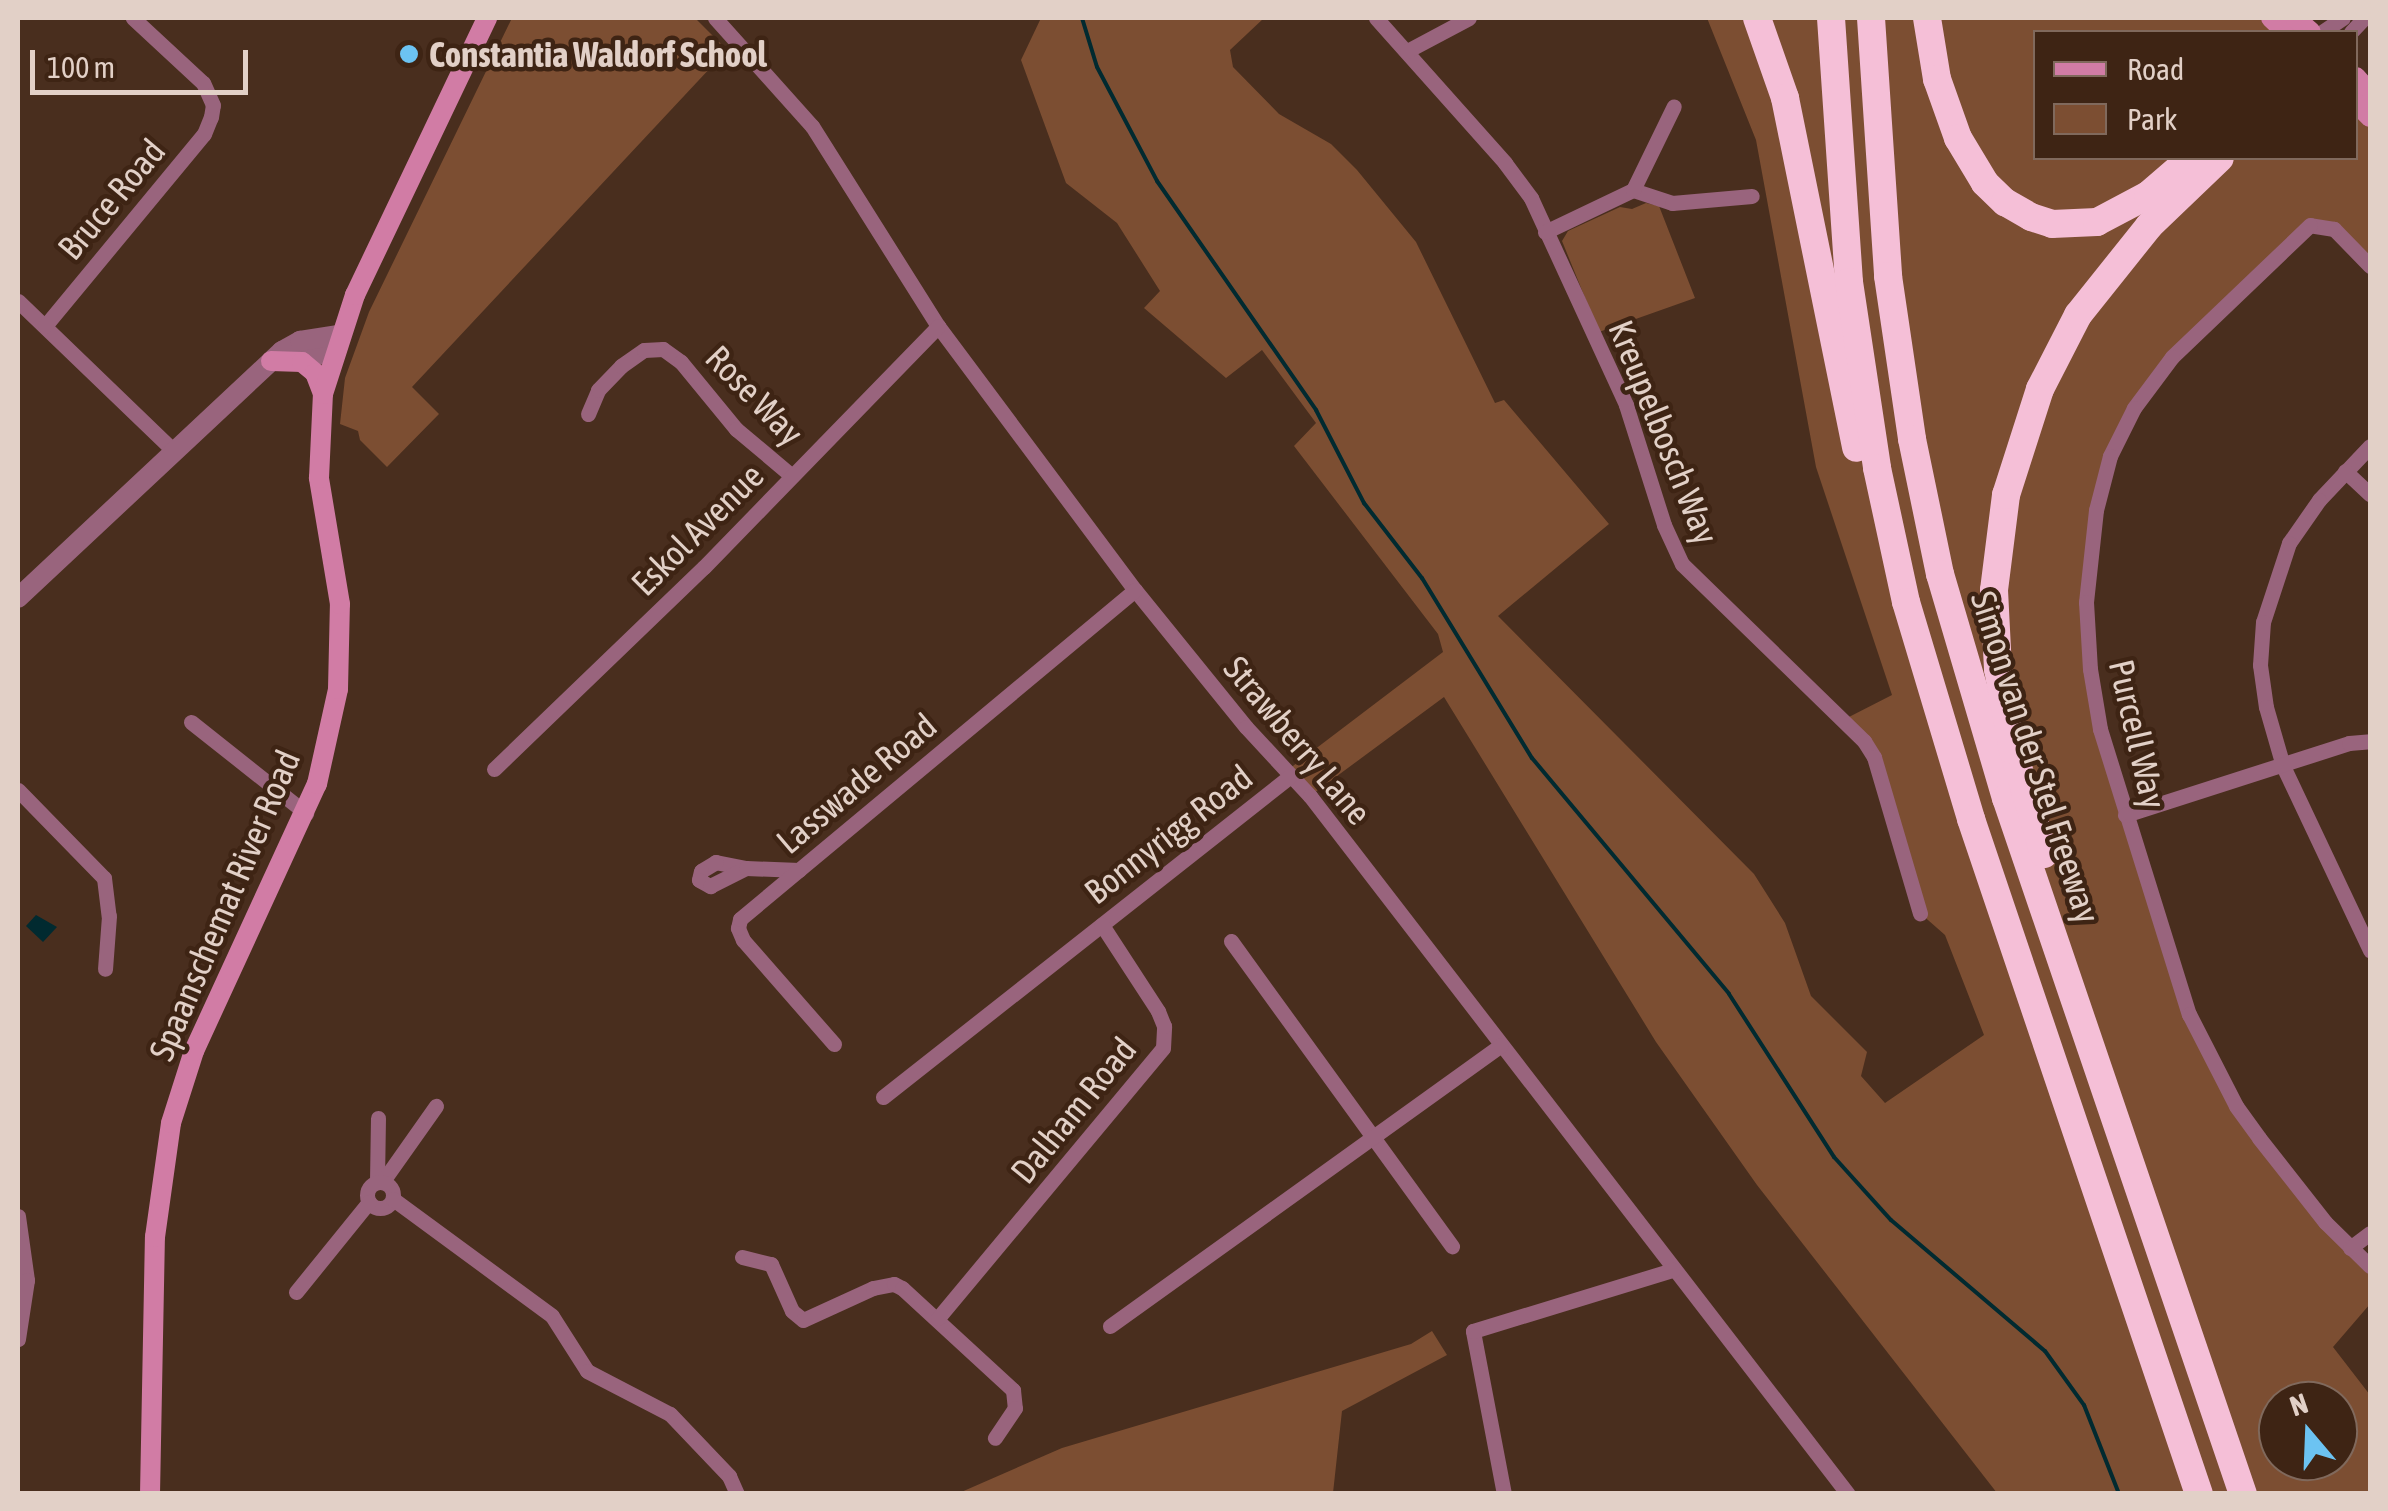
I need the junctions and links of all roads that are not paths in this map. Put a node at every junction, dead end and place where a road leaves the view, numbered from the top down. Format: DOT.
graph roads {
  1 [pos="133,18"];
  2 [pos="487,18"];
  3 [pos="1376,18"];
  4 [pos="1469,18"];
  5 [pos="1757,18"];
  6 [pos="1832,18"];
  7 [pos="1871,18"];
  8 [pos="1927,18"];
  9 [pos="720,19"];
  10 [pos="1407,52"];
  11 [pos="1674,106"];
  12 [pos="2190,160"];
  13 [pos="2218,160"];
  14 [pos="1633,190"];
  15 [pos="1752,196"];
  16 [pos="1546,232"];
  17 [pos="2370,266"];
  18 [pos="18,301"];
  19 [pos="45,326"];
  20 [pos="938,326"];
  21 [pos="337,344"];
  22 [pos="271,361"];
  23 [pos="323,394"];
  24 [pos="588,414"];
  25 [pos="2370,446"];
  26 [pos="173,450"];
  27 [pos="2346,471"];
  28 [pos="792,476"];
  29 [pos="2370,494"];
  30 [pos="1135,590"];
  31 [pos="18,598"];
  32 [pos="1906,602"];
  33 [pos="191,722"];
  34 [pos="2370,742"];
  35 [pos="2282,766"];
  36 [pos="494,770"];
  37 [pos="1289,777"];
  38 [pos="18,790"];
  39 [pos="306,812"];
  40 [pos="2126,816"];
  41 [pos="746,868"];
  42 [pos="799,870"];
  43 [pos="1920,913"];
  44 [pos="1102,925"];
  45 [pos="1231,941"];
  46 [pos="2370,950"];
  47 [pos="105,969"];
  48 [pos="834,1044"];
  49 [pos="1501,1045"];
  50 [pos="883,1097"];
  51 [pos="436,1106"];
  52 [pos="378,1118"];
  53 [pos="1372,1138"];
  54 [pos="2124,1142"];
  55 [pos="380,1181"];
  56 [pos="393,1199"];
  57 [pos="369,1202"];
  58 [pos="18,1216"];
  59 [pos="2370,1232"];
  60 [pos="1452,1246"];
  61 [pos="2350,1248"];
  62 [pos="742,1257"];
  63 [pos="2370,1266"];
  64 [pos="1672,1270"];
  65 [pos="296,1292"];
  66 [pos="938,1318"];
  67 [pos="1110,1326"];
  68 [pos="18,1339"];
  69 [pos="996,1438"];
  70 [pos="736,1492"];
  71 [pos="150,1494"];
  72 [pos="1504,1494"];
  73 [pos="1848,1494"];
  74 [pos="2199,1494"];
  75 [pos="2244,1494"];
  1 -- 19 [label="street, Bruce Road"];
  2 -- 21 [label="main road, Spaanschemat River Road"];
  3 -- 10 [label="street, Kreupelbosch Way"];
  4 -- 10 [label="street"];
  5 -- 32 [label="highway"];
  6 -- 32 [label="highway"];
  7 -- 54 [label="highway, Simon van der Stel Freeway"];
  8 -- 12 [label="highway"];
  9 -- 20 [label="street, Strawberry Lane"];
  10 -- 16 [label="street, Kreupelbosch Way"];
  11 -- 14 [label="street"];
  13 -- 54 [label="highway"];
  14 -- 15 [label="street"];
  14 -- 16 [label="street"];
  16 -- 43 [label="street, Kreupelbosch Way"];
  17 -- 40 [label="street, Purcell Way"];
  18 -- 19 [label="street"];
  19 -- 26 [label="street"];
  20 -- 28 [label="street, Eskol Avenue"];
  20 -- 30 [label="street, Strawberry Lane"];
  21 -- 22 [label="street"];
  21 -- 23 [label="main road, Spaanschemat River Road"];
  22 -- 23 [label="main road"];
  22 -- 26 [label="street"];
  23 -- 39 [label="main road, Spaanschemat River Road"];
  24 -- 28 [label="street, Rose Way"];
  25 -- 27 [label="street"];
  26 -- 31 [label="street"];
  27 -- 29 [label="street"];
  27 -- 35 [label="street"];
  28 -- 36 [label="street, Eskol Avenue"];
  30 -- 37 [label="street, Strawberry Lane"];
  30 -- 42 [label="street, Lasswade Road"];
  32 -- 74 [label="highway"];
  33 -- 39 [label="street"];
  34 -- 35 [label="street"];
  35 -- 40 [label="street"];
  35 -- 46 [label="street"];
  37 -- 44 [label="street, Bonnyrigg Road"];
  37 -- 49 [label="street, Strawberry Lane"];
  38 -- 47 [label="street"];
  39 -- 71 [label="main road, Spaanschemat River Road"];
  40 -- 61 [label="street, Purcell Way"];
  41 -- 42 [label="street"];
  42 -- 48 [label="street, Lasswade Road"];
  44 -- 50 [label="street, Bonnyrigg Road"];
  44 -- 66 [label="street, Dalham Road"];
  45 -- 53 [label="street"];
  49 -- 53 [label="street"];
  49 -- 64 [label="street, Strawberry Lane"];
  51 -- 55 [label="street"];
  52 -- 55 [label="street"];
  53 -- 60 [label="street"];
  53 -- 67 [label="street"];
  54 -- 75 [label="highway, Simon van der Stel Freeway"];
  55 -- 56 [label="street"];
  55 -- 57 [label="street"];
  56 -- 57 [label="street"];
  56 -- 70 [label="street"];
  57 -- 65 [label="street"];
  58 -- 68 [label="street"];
  59 -- 61 [label="street"];
  61 -- 63 [label="street, Purcell Way"];
  62 -- 66 [label="street"];
  64 -- 72 [label="street"];
  64 -- 73 [label="street, Strawberry Lane"];
  66 -- 69 [label="street"];
}
